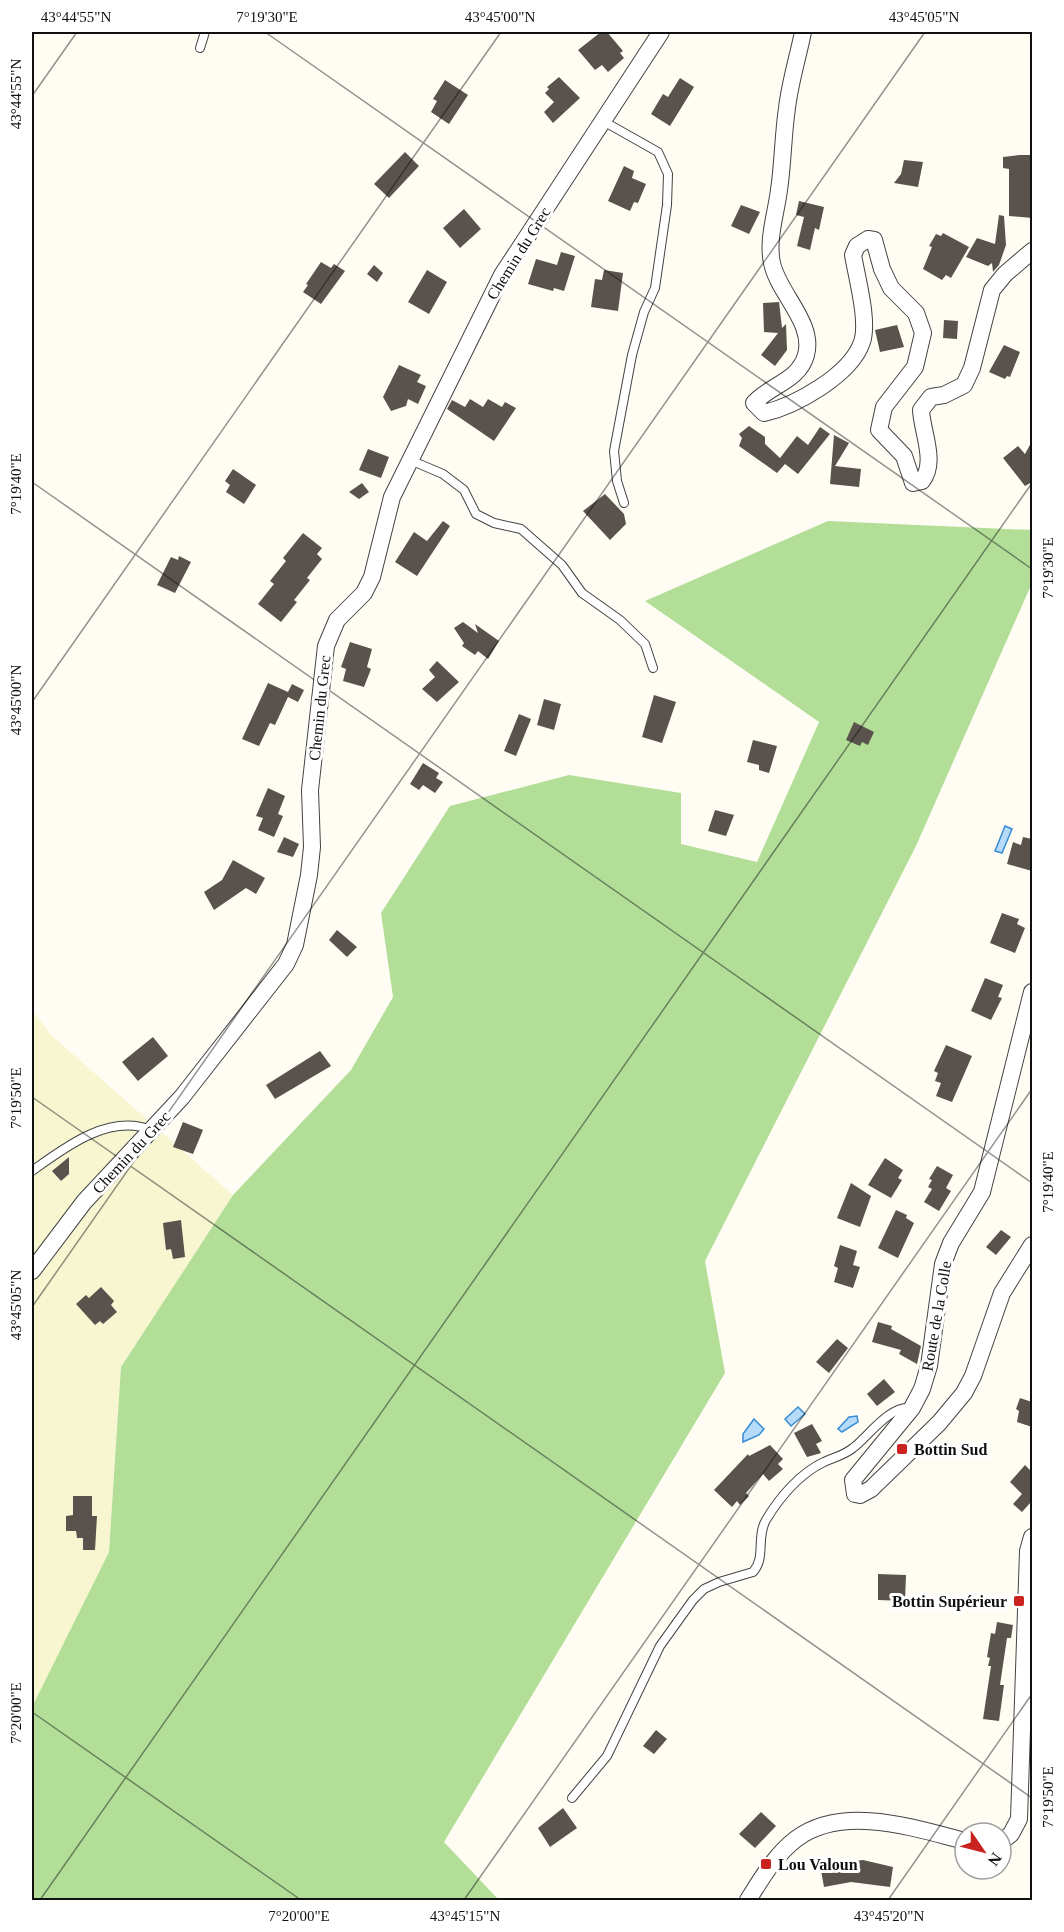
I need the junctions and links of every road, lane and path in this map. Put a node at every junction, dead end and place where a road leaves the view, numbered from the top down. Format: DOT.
graph roads {
  1 [pos="205,32"];
  2 [pos="661,32"];
  3 [pos="803,32"];
  4 [pos="200,48"];
  5 [pos="602,120"];
  6 [pos="1032,251"];
  7 [pos="410,460"];
  8 [pos="624,503"];
  9 [pos="653,668"];
  10 [pos="1032,992"];
  11 [pos="152,1130"];
  12 [pos="32,1172"];
  13 [pos="1032,1245"];
  14 [pos="32,1271"];
  15 [pos="912,1408"];
  16 [pos="1032,1537"];
  17 [pos="572,1798"];
  18 [pos="1013,1830"];
  19 [pos="953,1838"];
  20 [pos="748,1900"];
  1 -- 4 [label="lane"];
  2 -- 5 [label="street, Chemin du Grec"];
  3 -- 6 [label="street"];
  5 -- 7 [label="street, Chemin du Grec"];
  5 -- 8 [label="lane"];
  7 -- 9 [label="lane"];
  7 -- 11 [label="street, Chemin du Grec"];
  10 -- 15 [label="street, Route de la Colle"];
  11 -- 12 [label="lane"];
  11 -- 14 [label="street, Chemin du Grec"];
  13 -- 15 [label="street, Route de la Colle"];
  15 -- 17 [label="lane"];
  16 -- 18 [label="street"];
  19 -- 20 [label="street"];
}
